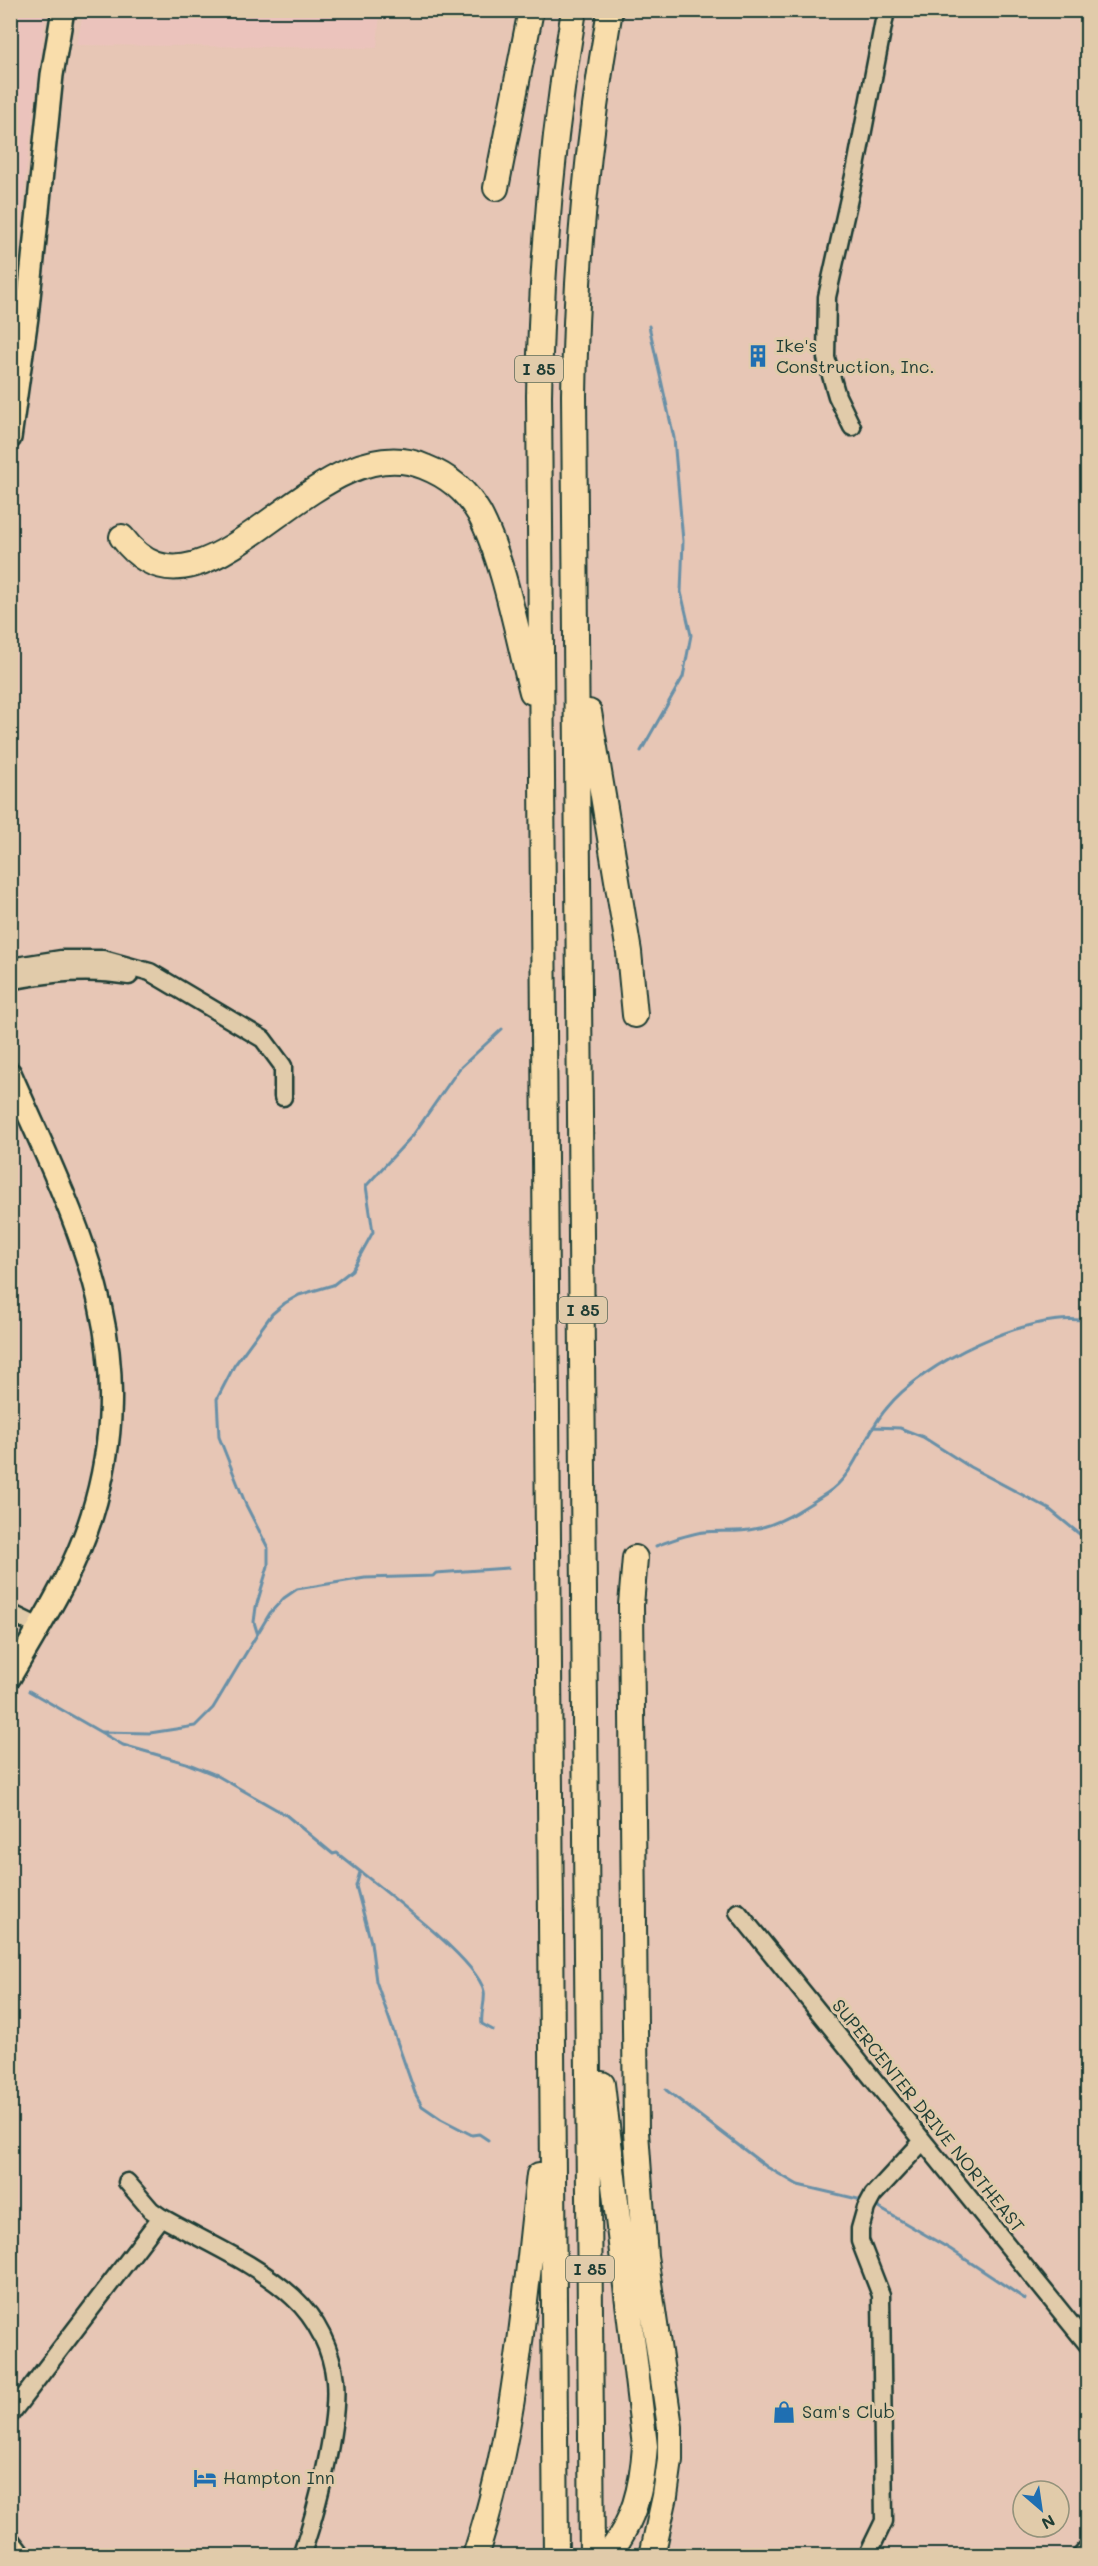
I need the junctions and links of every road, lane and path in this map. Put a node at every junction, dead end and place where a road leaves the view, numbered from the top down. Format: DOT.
graph roads {
  1 [pos="63,10"];
  2 [pos="531,10"];
  3 [pos="574,10"];
  4 [pos="610,10"];
  5 [pos="886,10"];
  6 [pos="496,188"];
  7 [pos="19,316"];
  8 [pos="852,427"];
  9 [pos="10,438"];
  10 [pos="122,537"];
  11 [pos="576,639"];
  12 [pos="542,730"];
  13 [pos="10,966"];
  14 [pos="10,981"];
  15 [pos="163,981"];
  16 [pos="635,1015"];
  17 [pos="10,1073"];
  18 [pos="282,1097"];
  19 [pos="635,1558"];
  20 [pos="10,1613"];
  21 [pos="39,1627"];
  22 [pos="10,1677"];
  23 [pos="738,1912"];
  24 [pos="589,1982"];
  25 [pos="551,2081"];
  26 [pos="923,2141"];
  27 [pos="127,2182"];
  28 [pos="161,2217"];
  29 [pos="1088,2345"];
  30 [pos="10,2415"];
  31 [pos="10,2542"];
  32 [pos="1088,2547"];
  33 [pos="21,2556"];
  34 [pos="301,2556"];
  35 [pos="475,2556"];
  36 [pos="556,2556"];
  37 [pos="592,2556"];
  38 [pos="607,2556"];
  39 [pos="652,2556"];
  40 [pos="867,2556"];
  41 [pos="1080,2556"];
  1 -- 7 [label="main road"];
  2 -- 6 [label="highway"];
  3 -- 12 [label="highway, I 85"];
  4 -- 11 [label="highway, I 85"];
  5 -- 8 [label="street"];
  7 -- 9 [label="main road"];
  10 -- 12 [label="highway"];
  11 -- 16 [label="highway"];
  11 -- 24 [label="highway, I 85"];
  12 -- 25 [label="highway, I 85"];
  13 -- 15 [label="street"];
  14 -- 15 [label="street"];
  15 -- 18 [label="street"];
  17 -- 21 [label="main road"];
  19 -- 39 [label="highway"];
  20 -- 21 [label="street"];
  21 -- 22 [label="main road"];
  23 -- 26 [label="street, SUPERCENTER DRIVE NORTHEAST"];
  24 -- 37 [label="highway, I 85"];
  24 -- 38 [label="highway"];
  25 -- 35 [label="highway"];
  25 -- 36 [label="highway, I 85"];
  26 -- 29 [label="street, SUPERCENTER DRIVE NORTHEAST"];
  26 -- 40 [label="street"];
  27 -- 28 [label="street"];
  28 -- 30 [label="street"];
  28 -- 34 [label="street"];
  31 -- 33 [label="main road"];
  32 -- 41 [label="street"];
}
